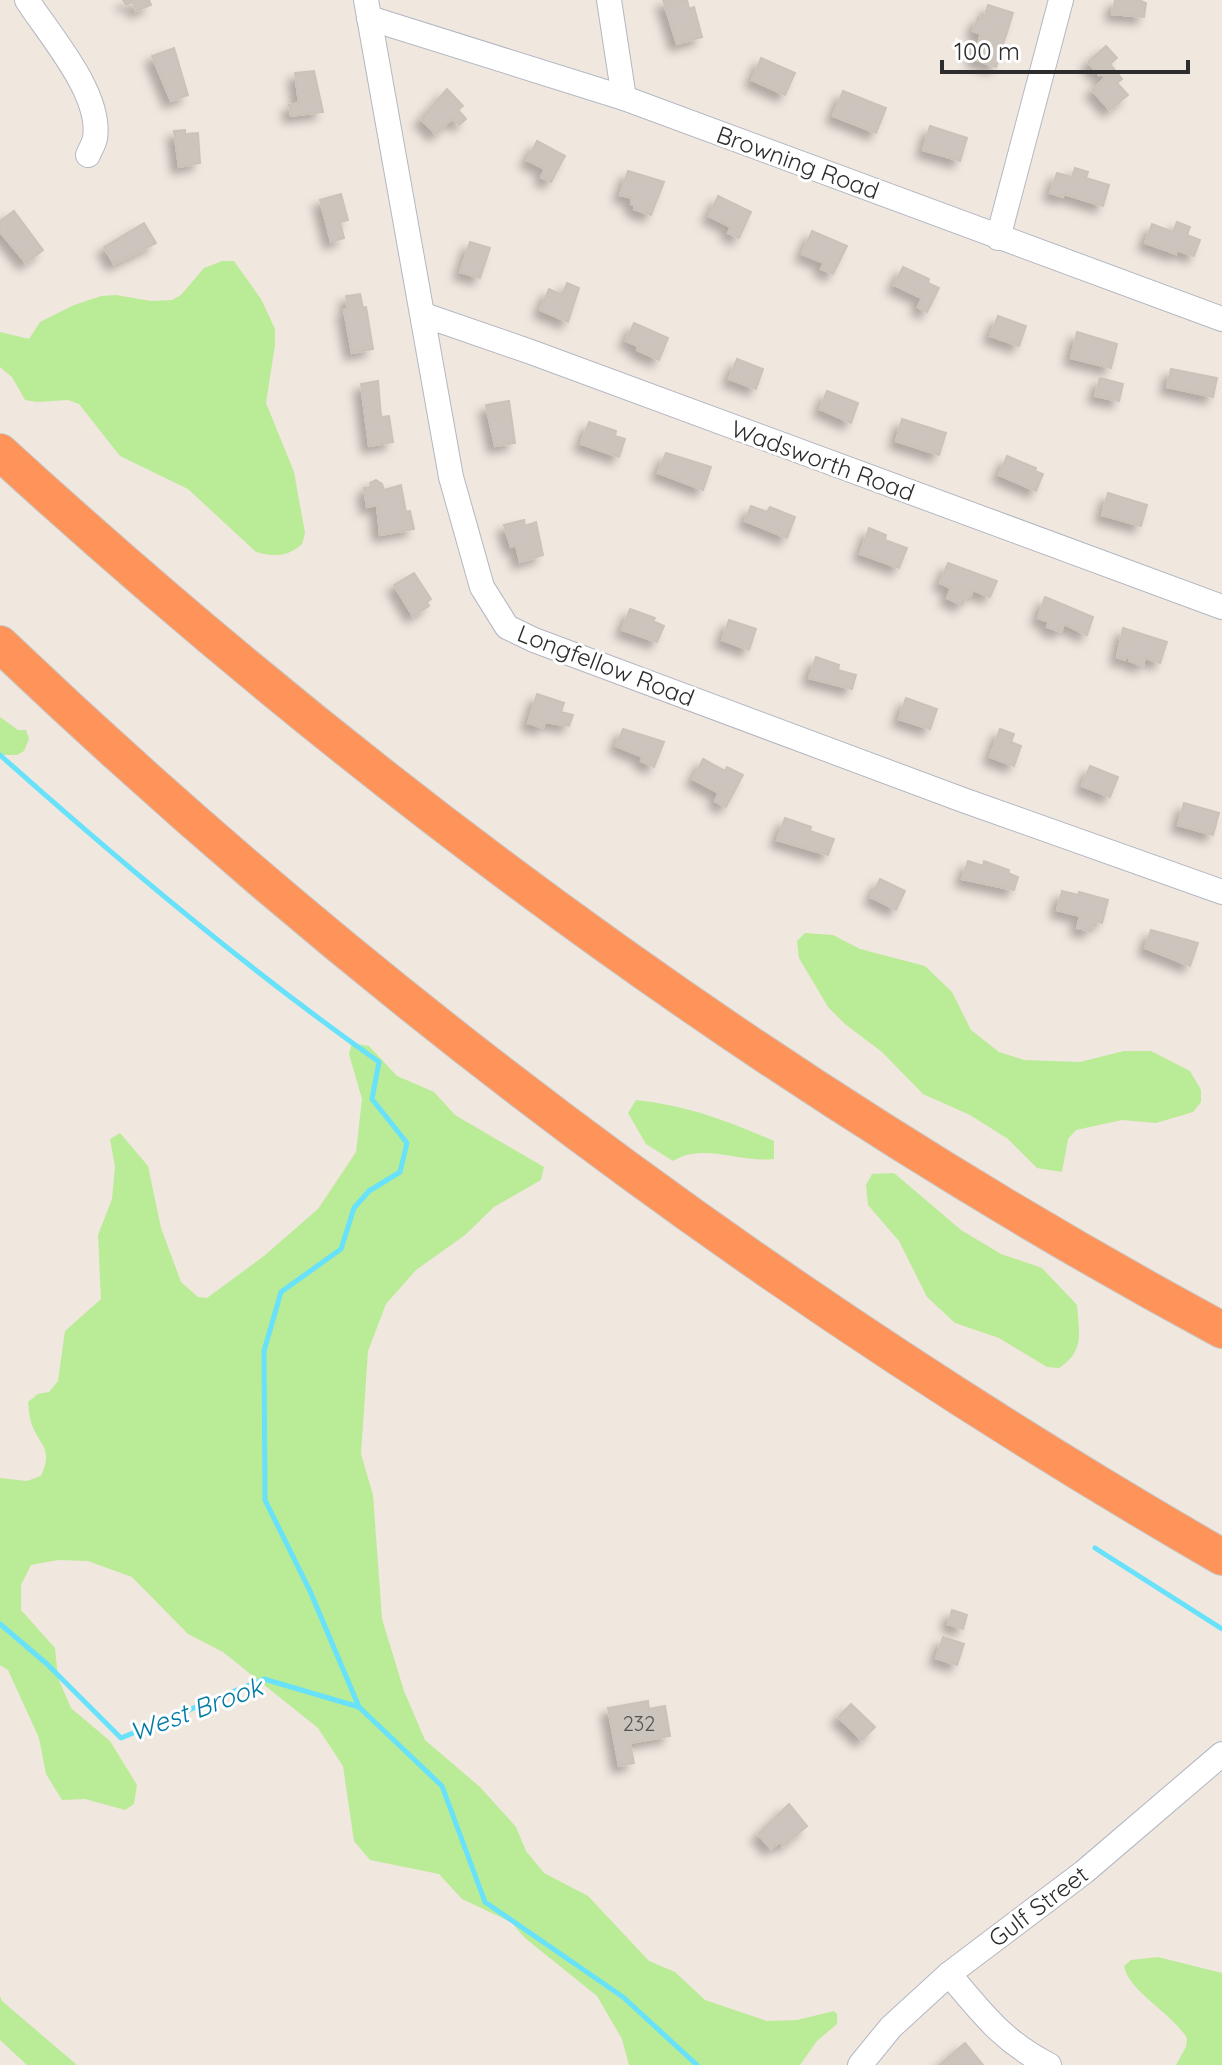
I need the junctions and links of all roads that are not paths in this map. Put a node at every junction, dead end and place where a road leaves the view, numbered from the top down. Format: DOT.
graph roads {
  1 [pos="27,0"];
  2 [pos="609,0"];
  3 [pos="1061,0"];
  4 [pos="367,9"];
  5 [pos="624,98"];
  6 [pos="88,155"];
  7 [pos="998,238"];
  8 [pos="424,315"];
  9 [pos="1222,319"];
  10 [pos="0,452"];
  11 [pos="1222,607"];
  12 [pos="0,644"];
  13 [pos="1222,892"];
  14 [pos="1222,1330"];
  15 [pos="1222,1557"];
  16 [pos="1222,1754"];
  17 [pos="949,1974"];
  18 [pos="860,2065"];
  19 [pos="1049,2065"];
  1 -- 6 [label="street"];
  2 -- 5 [label="street"];
  3 -- 7 [label="street"];
  4 -- 5 [label="street, Browning Road"];
  4 -- 8 [label="street, Longfellow Road"];
  5 -- 7 [label="street, Browning Road"];
  7 -- 9 [label="street, Browning Road"];
  8 -- 11 [label="street, Wadsworth Road"];
  8 -- 13 [label="street, Longfellow Road"];
  10 -- 14 [label="highway"];
  12 -- 15 [label="highway"];
  16 -- 17 [label="street, Gulf Street"];
  17 -- 18 [label="street, Gulf Street"];
  17 -- 19 [label="street"];
}
